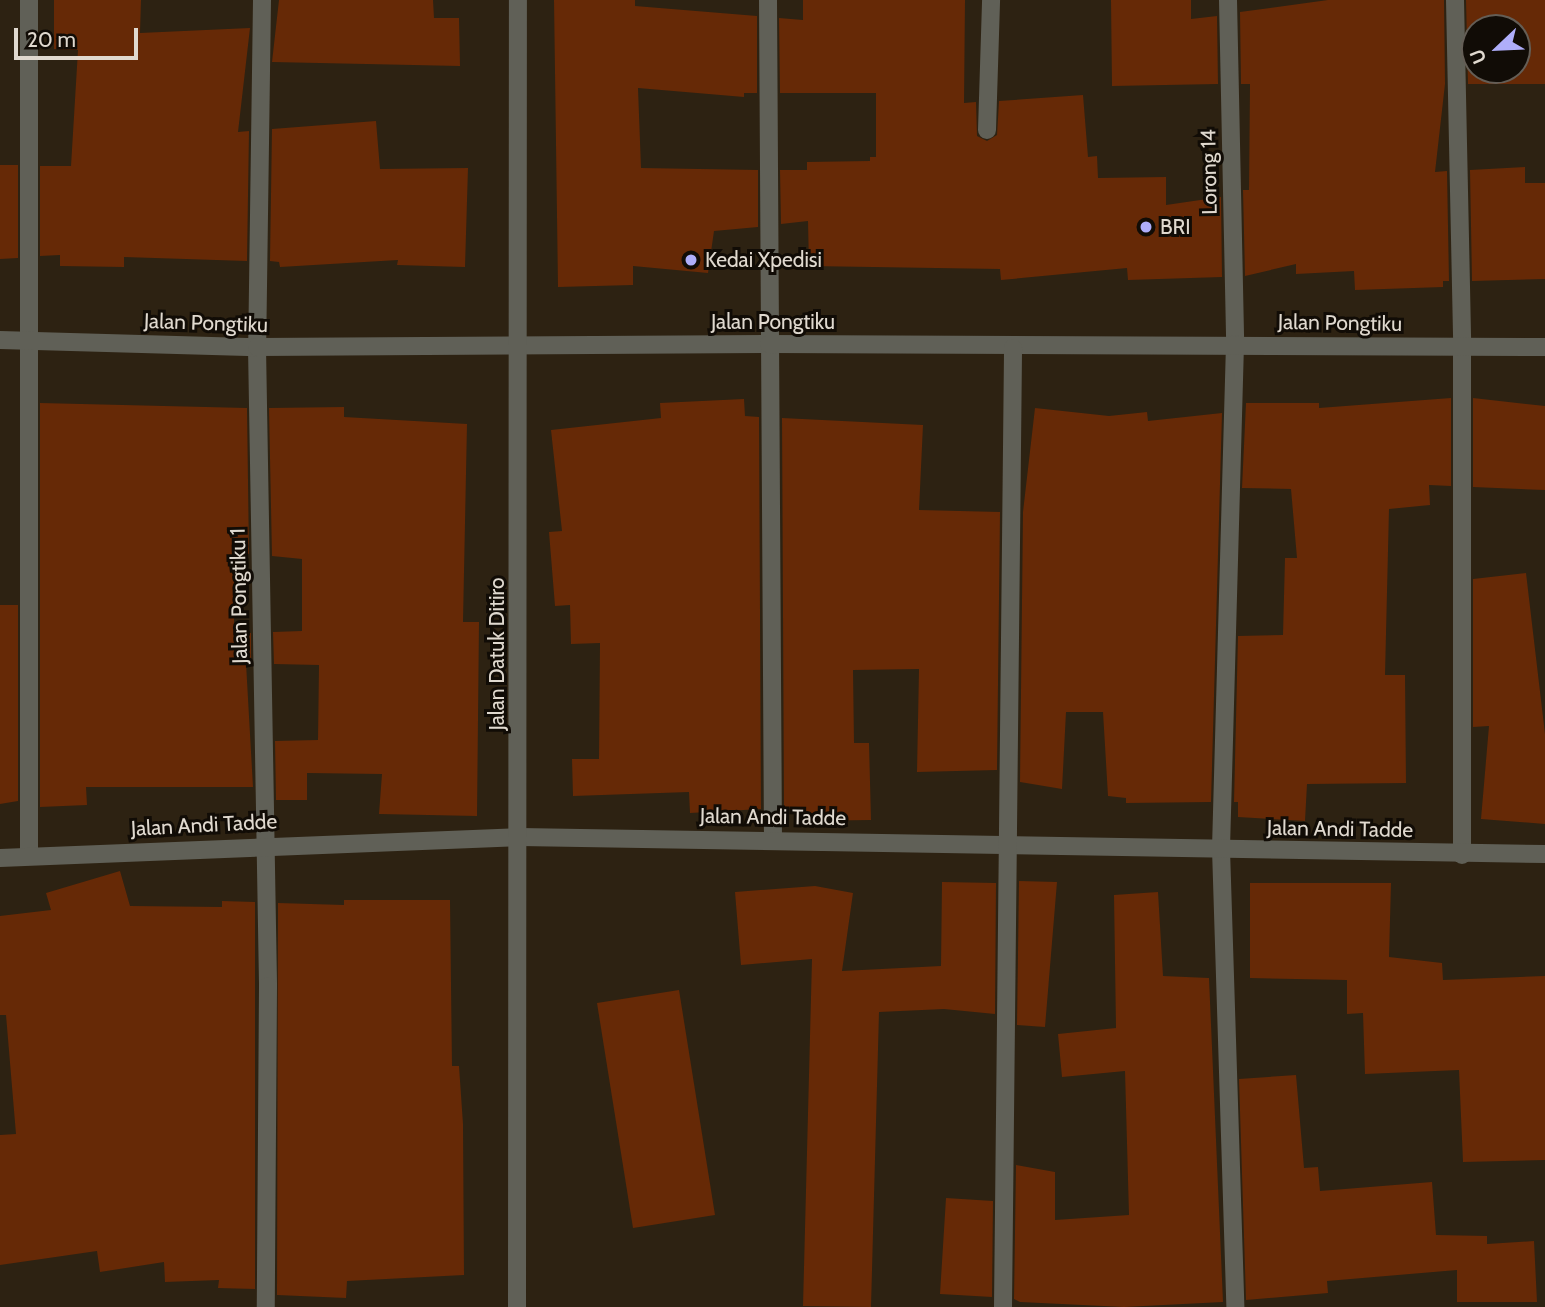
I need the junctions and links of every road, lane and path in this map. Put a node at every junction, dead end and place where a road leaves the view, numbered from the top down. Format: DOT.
graph roads {
  1 [pos="29,0"];
  2 [pos="262,0"];
  3 [pos="518,0"];
  4 [pos="768,0"];
  5 [pos="991,0"];
  6 [pos="1228,0"];
  7 [pos="1455,0"];
  8 [pos="987,130"];
  9 [pos="0,340"];
  10 [pos="31,340"];
  11 [pos="769,344"];
  12 [pos="1235,344"];
  13 [pos="519,345"];
  14 [pos="1462,347"];
  15 [pos="1545,347"];
  16 [pos="257,348"];
  17 [pos="1013,348"];
  18 [pos="520,837"];
  19 [pos="773,839"];
  20 [pos="266,844"];
  21 [pos="1005,844"];
  22 [pos="1221,849"];
  23 [pos="1545,854"];
  24 [pos="1462,855"];
  25 [pos="29,856"];
  26 [pos="0,858"];
  27 [pos="266,1307"];
  28 [pos="517,1307"];
  29 [pos="1003,1307"];
  30 [pos="1235,1307"];
  1 -- 10 [label="street"];
  2 -- 16 [label="street, Jalan Pongtiku 1"];
  3 -- 13 [label="street, Jalan Datuk Ditiro"];
  4 -- 11 [label="street"];
  5 -- 8 [label="street"];
  6 -- 12 [label="street, Lorong 14"];
  7 -- 14 [label="street"];
  9 -- 10 [label="street, Jalan Pongtiku"];
  10 -- 16 [label="street, Jalan Pongtiku"];
  10 -- 25 [label="street"];
  11 -- 13 [label="street, Jalan Pongtiku"];
  11 -- 17 [label="street, Jalan Pongtiku"];
  11 -- 19 [label="street"];
  12 -- 14 [label="street, Jalan Pongtiku"];
  12 -- 17 [label="street, Jalan Pongtiku"];
  12 -- 22 [label="street, Lorong 14"];
  13 -- 16 [label="street, Jalan Pongtiku"];
  13 -- 18 [label="street, Jalan Datuk Ditiro"];
  14 -- 15 [label="street, Jalan Pongtiku"];
  14 -- 24 [label="street"];
  16 -- 20 [label="street, Jalan Pongtiku 1"];
  17 -- 21 [label="street"];
  18 -- 19 [label="street, Jalan Andi Tadde"];
  18 -- 20 [label="street, Jalan Andi Tadde"];
  18 -- 28 [label="street, Jalan Datuk Ditiro"];
  19 -- 21 [label="street, Jalan Andi Tadde"];
  20 -- 25 [label="street, Jalan Andi Tadde"];
  20 -- 27 [label="street, Jalan Pongtiku 1"];
  21 -- 22 [label="street, Jalan Andi Tadde"];
  21 -- 29 [label="street"];
  22 -- 24 [label="street, Jalan Andi Tadde"];
  22 -- 30 [label="street, Lorong 14"];
  23 -- 24 [label="street, Jalan Andi Tadde"];
  25 -- 26 [label="street, Jalan Andi Tadde"];
}
